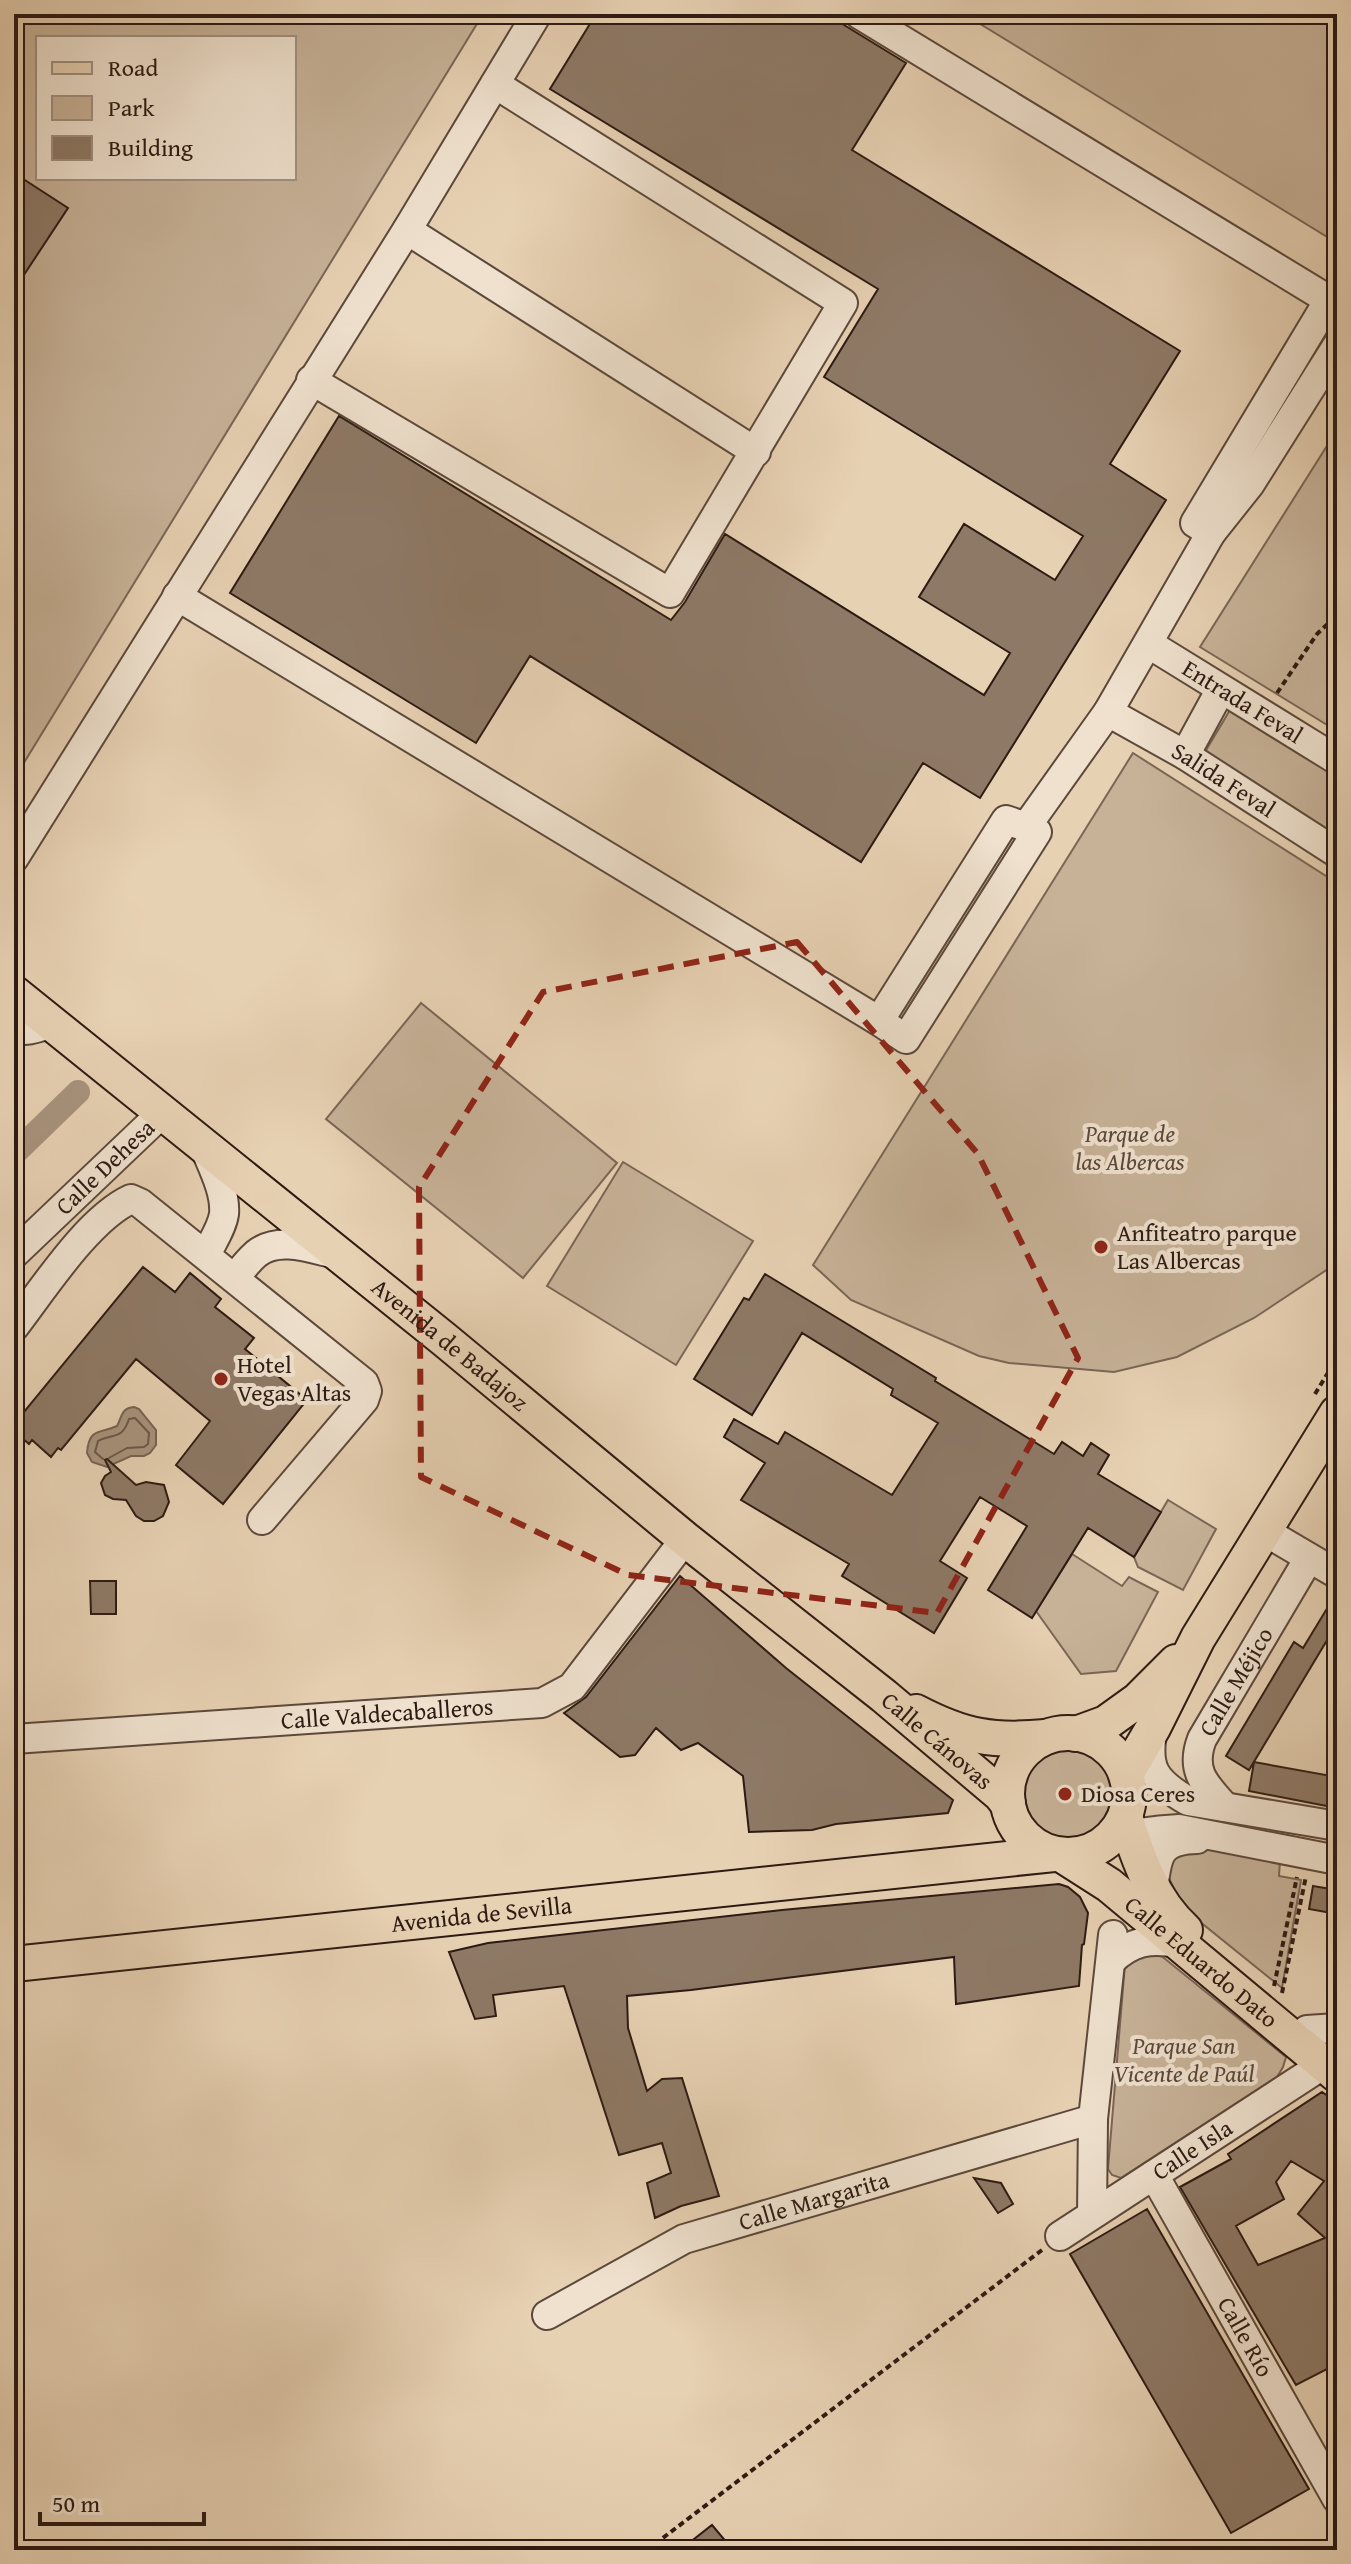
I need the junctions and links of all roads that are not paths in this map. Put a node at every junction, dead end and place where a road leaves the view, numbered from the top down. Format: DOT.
graph roads {
  1 [pos="537,14"];
  2 [pos="859,14"];
  3 [pos="495,84"];
  4 [pos="407,230"];
  5 [pos="1333,303"];
  6 [pos="1337,346"];
  7 [pos="311,380"];
  8 [pos="756,452"];
  9 [pos="1238,477"];
  10 [pos="177,596"];
  11 [pos="1149,644"];
  12 [pos="1221,689"];
  13 [pos="1108,712"];
  14 [pos="1185,755"];
  15 [pos="1337,760"];
  16 [pos="1026,827"];
  17 [pos="1337,853"];
  18 [pos="14,858"];
  19 [pos="972,873"];
  20 [pos="1000,890"];
  21 [pos="14,993"];
  22 [pos="879,1021"];
  23 [pos="25,1029"];
  24 [pos="162,1113"];
  25 [pos="204,1146"];
  26 [pos="272,1201"];
  27 [pos="224,1213"];
  28 [pos="266,1247"];
  29 [pos="14,1254"];
  30 [pos="206,1255"];
  31 [pos="340,1256"];
  32 [pos="235,1278"];
  33 [pos="14,1327"];
  34 [pos="1325,1406"];
  35 [pos="262,1520"];
  36 [pos="1264,1531"];
  37 [pos="685,1539"];
  38 [pos="1309,1558"];
  39 [pos="1337,1574"];
  40 [pos="1198,1638"];
  41 [pos="884,1696"];
  42 [pos="1153,1728"];
  43 [pos="1061,1736"];
  44 [pos="14,1739"];
  45 [pos="1127,1778"];
  46 [pos="1188,1801"];
  47 [pos="1225,1807"];
  48 [pos="1010,1811"];
  49 [pos="1337,1826"];
  50 [pos="1120,1832"];
  51 [pos="1233,1839"];
  52 [pos="1058,1854"];
  53 [pos="1314,1855"];
  54 [pos="950,1864"];
  55 [pos="1131,1893"];
  56 [pos="1178,1943"];
  57 [pos="1112,1948"];
  58 [pos="14,1964"];
  59 [pos="1322,2029"];
  60 [pos="1333,2064"];
  61 [pos="1093,2119"];
  62 [pos="1154,2175"];
  63 [pos="1092,2214"];
  64 [pos="1060,2236"];
  65 [pos="547,2315"];
  66 [pos="1337,2499"];
  1 -- 3 [label="street"];
  2 -- 5 [label="street"];
  3 -- 4 [label="street"];
  3 -- 8 [label="street"];
  4 -- 7 [label="street"];
  4 -- 8 [label="street"];
  5 -- 9 [label="street"];
  6 -- 9 [label="street"];
  7 -- 8 [label="street"];
  7 -- 10 [label="street"];
  9 -- 11 [label="street"];
  10 -- 18 [label="street"];
  10 -- 22 [label="street"];
  11 -- 12 [label="street, Entrada Feval"];
  11 -- 13 [label="street"];
  12 -- 14 [label="street"];
  12 -- 15 [label="street, Entrada Feval"];
  13 -- 14 [label="street, Salida Feval"];
  13 -- 16 [label="street"];
  14 -- 17 [label="street, Salida Feval"];
  16 -- 19 [label="street"];
  16 -- 20 [label="street"];
  19 -- 20 [label="street"];
  19 -- 22 [label="street"];
  20 -- 22 [label="street"];
  21 -- 23 [label="main road, Avenida de Badajoz"];
  23 -- 24 [label="main road, Avenida de Badajoz"];
  24 -- 25 [label="main road, Avenida de Badajoz"];
  24 -- 29 [label="street, Calle Dehesa"];
  25 -- 26 [label="main road, Avenida de Badajoz"];
  25 -- 27 [label="street"];
  26 -- 27 [label="street"];
  26 -- 28 [label="street"];
  26 -- 31 [label="main road, Avenida de Badajoz"];
  27 -- 30 [label="street"];
  28 -- 31 [label="street"];
  28 -- 32 [label="street"];
  30 -- 32 [label="street"];
  30 -- 33 [label="street"];
  31 -- 37 [label="main road, Avenida de Badajoz"];
  32 -- 35 [label="street"];
  34 -- 36 [label="main road"];
  36 -- 38 [label="street"];
  36 -- 40 [label="main road"];
  37 -- 41 [label="main road, Avenida de Badajoz"];
  37 -- 44 [label="street, Calle Valdecaballeros"];
  38 -- 39 [label="street"];
  38 -- 47 [label="street, Calle Méjico"];
  40 -- 42 [label="main road"];
  40 -- 43 [label="main road"];
  41 -- 43 [label="main road, Calle Cánovas"];
  41 -- 48 [label="main road, Calle Cánovas"];
  42 -- 45 [label="main road"];
  42 -- 46 [label="street"];
  43 -- 45 [label="main road"];
  43 -- 48 [label="main road"];
  45 -- 46 [label="street"];
  45 -- 50 [label="main road"];
  46 -- 47 [label="street"];
  47 -- 49 [label="street"];
  48 -- 52 [label="main road"];
  48 -- 54 [label="main road, Avenida de Sevilla"];
  50 -- 51 [label="street"];
  50 -- 52 [label="main road"];
  50 -- 55 [label="main road, Calle Eduardo Dato"];
  51 -- 53 [label="street"];
  51 -- 55 [label="street"];
  52 -- 54 [label="main road, Avenida de Sevilla"];
  52 -- 55 [label="main road, Calle Eduardo Dato"];
  54 -- 58 [label="main road, Avenida de Sevilla"];
  55 -- 56 [label="main road, Calle Eduardo Dato"];
  55 -- 57 [label="street"];
  55 -- 59 [label="main road, Calle Eduardo Dato"];
  56 -- 57 [label="street"];
  56 -- 60 [label="main road, Calle Eduardo Dato"];
  57 -- 61 [label="street"];
  59 -- 60 [label="main road, Calle Eduardo Dato"];
  60 -- 62 [label="street, Calle Isla"];
  61 -- 63 [label="street"];
  61 -- 65 [label="street, Calle Margarita"];
  62 -- 63 [label="street, Calle Isla"];
  62 -- 66 [label="street, Calle Río"];
  63 -- 64 [label="street, Calle Isla"];
}
